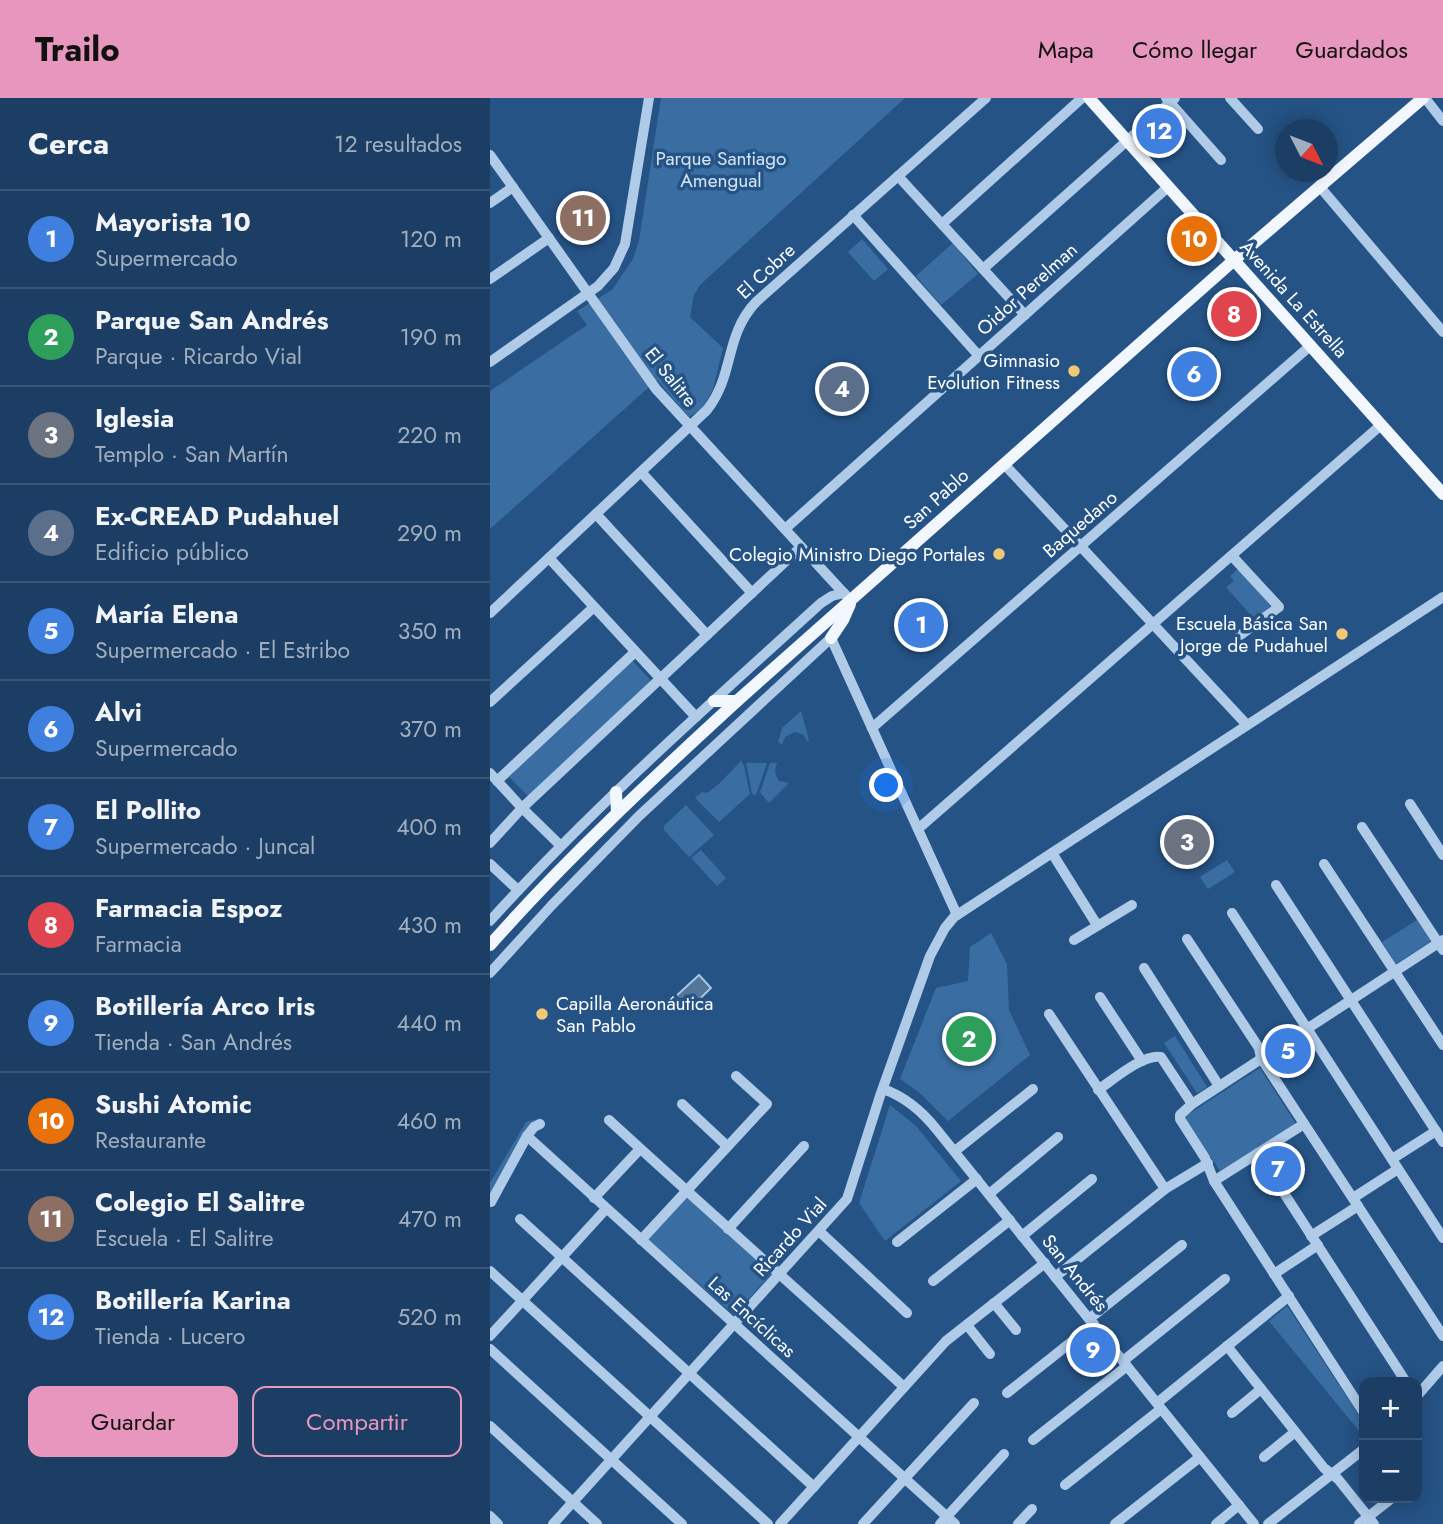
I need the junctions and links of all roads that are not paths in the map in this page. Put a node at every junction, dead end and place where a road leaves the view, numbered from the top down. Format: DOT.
graph roads {
  1 [pos="649,98"];
  2 [pos="986,98"];
  3 [pos="1082,98"];
  4 [pos="1089,98"];
  5 [pos="1230,98"];
  6 [pos="1424,98"];
  7 [pos="1171,100"];
  8 [pos="1443,121"];
  9 [pos="1258,129"];
  10 [pos="1128,141"];
  11 [pos="490,155"];
  12 [pos="1222,160"];
  13 [pos="898,176"];
  14 [pos="513,187"];
  15 [pos="1168,187"];
  16 [pos="1320,187"];
  17 [pos="490,204"];
  18 [pos="853,215"];
  19 [pos="942,224"];
  20 [pos="549,238"];
  21 [pos="1234,261"];
  22 [pos="983,269"];
  23 [pos="490,279"];
  24 [pos="587,293"];
  25 [pos="1025,315"];
  26 [pos="1443,332"];
  27 [pos="1310,346"];
  28 [pos="979,356"];
  29 [pos="490,362"];
  30 [pos="1381,425"];
  31 [pos="690,427"];
  32 [pos="1004,464"];
  33 [pos="641,472"];
  34 [pos="1443,494"];
  35 [pos="596,514"];
  36 [pos="785,529"];
  37 [pos="1081,546"];
  38 [pos="801,547"];
  39 [pos="1232,556"];
  40 [pos="548,558"];
  41 [pos="752,593"];
  42 [pos="847,597"];
  43 [pos="1443,597"];
  44 [pos="594,607"];
  45 [pos="490,612"];
  46 [pos="1154,625"];
  47 [pos="707,635"];
  48 [pos="1239,636"];
  49 [pos="831,638"];
  50 [pos="635,652"];
  51 [pos="660,679"];
  52 [pos="714,701"];
  53 [pos="737,701"];
  54 [pos="490,702"];
  55 [pos="696,717"];
  56 [pos="1247,725"];
  57 [pos="872,728"];
  58 [pos="493,777"];
  59 [pos="616,792"];
  60 [pos="1410,804"];
  61 [pos="522,808"];
  62 [pos="617,813"];
  63 [pos="1362,827"];
  64 [pos="918,829"];
  65 [pos="490,843"];
  66 [pos="560,845"];
  67 [pos="1052,853"];
  68 [pos="1443,855"];
  69 [pos="490,864"];
  70 [pos="1324,864"];
  71 [pos="1276,885"];
  72 [pos="518,890"];
  73 [pos="1132,905"];
  74 [pos="1232,913"];
  75 [pos="957,915"];
  76 [pos="490,920"];
  77 [pos="1097,925"];
  78 [pos="1187,939"];
  79 [pos="1074,940"];
  80 [pos="490,945"];
  81 [pos="1441,945"];
  82 [pos="1144,968"];
  83 [pos="1395,972"];
  84 [pos="490,973"];
  85 [pos="1100,997"];
  86 [pos="1351,1000"];
  87 [pos="1049,1014"];
  88 [pos="1307,1029"];
  89 [pos="1443,1045"];
  90 [pos="1262,1058"];
  91 [pos="1142,1061"];
  92 [pos="736,1076"];
  93 [pos="1219,1086"];
  94 [pos="883,1089"];
  95 [pos="1032,1089"];
  96 [pos="1098,1090"];
  97 [pos="682,1104"];
  98 [pos="1192,1104"];
  99 [pos="609,1120"];
  100 [pos="540,1124"];
  101 [pos="1304,1124"];
  102 [pos="1436,1131"];
  103 [pos="527,1136"];
  104 [pos="1058,1137"];
  105 [pos="1443,1142"];
  106 [pos="727,1146"];
  107 [pos="804,1146"];
  108 [pos="640,1149"];
  109 [pos="955,1151"];
  110 [pos="1258,1153"];
  111 [pos="1392,1159"];
  112 [pos="1208,1163"];
  113 [pos="1398,1169"];
  114 [pos="977,1179"];
  115 [pos="1092,1179"];
  116 [pos="1214,1181"];
  117 [pos="1165,1189"];
  118 [pos="686,1191"];
  119 [pos="989,1194"];
  120 [pos="594,1198"];
  121 [pos="491,1202"];
  122 [pos="1355,1202"];
  123 [pos="606,1209"];
  124 [pos="520,1219"];
  125 [pos="1010,1220"];
  126 [pos="728,1229"];
  127 [pos="819,1231"];
  128 [pos="1022,1236"];
  129 [pos="1311,1236"];
  130 [pos="1443,1238"];
  131 [pos="641,1240"];
  132 [pos="897,1242"];
  133 [pos="1182,1245"];
  134 [pos="1318,1245"];
  135 [pos="562,1257"];
  136 [pos="1045,1263"];
  137 [pos="490,1271"];
  138 [pos="1274,1274"];
  139 [pos="780,1275"];
  140 [pos="1055,1277"];
  141 [pos="1225,1279"];
  142 [pos="933,1281"];
  143 [pos="1289,1296"];
  144 [pos="523,1300"];
  145 [pos="994,1303"];
  146 [pos="907,1313"];
  147 [pos="1091,1322"];
  148 [pos="734,1324"];
  149 [pos="967,1325"];
  150 [pos="1016,1330"];
  151 [pos="490,1336"];
  152 [pos="1443,1336"];
  153 [pos="1227,1346"];
  154 [pos="490,1349"];
  155 [pos="990,1354"];
  156 [pos="1125,1363"];
  157 [pos="1443,1366"];
  158 [pos="690,1373"];
  159 [pos="1403,1377"];
  160 [pos="904,1387"];
  161 [pos="1261,1389"];
  162 [pos="1422,1390"];
  163 [pos="1007,1393"];
  164 [pos="974,1403"];
  165 [pos="1359,1405"];
  166 [pos="1159,1406"];
  167 [pos="1232,1413"];
  168 [pos="650,1416"];
  169 [pos="490,1426"];
  170 [pos="1295,1432"];
  171 [pos="859,1437"];
  172 [pos="1033,1440"];
  173 [pos="1359,1452"];
  174 [pos="1004,1454"];
  175 [pos="1200,1457"];
  176 [pos="1264,1457"];
  177 [pos="611,1459"];
  178 [pos="1331,1474"];
  179 [pos="904,1479"];
  180 [pos="1065,1485"];
  181 [pos="814,1486"];
  182 [pos="573,1502"];
  183 [pos="1387,1503"];
  184 [pos="1239,1505"];
  185 [pos="1031,1509"];
  186 [pos="490,1516"];
  187 [pos="1371,1520"];
  188 [pos="947,1522"];
  189 [pos="498,1524"];
  190 [pos="552,1524"];
  191 [pos="597,1524"];
  192 [pos="682,1524"];
  193 [pos="768,1524"];
  194 [pos="780,1524"];
  195 [pos="863,1524"];
  196 [pos="1018,1524"];
  197 [pos="1115,1524"];
  198 [pos="1216,1524"];
  199 [pos="1254,1524"];
  200 [pos="1268,1524"];
  201 [pos="1359,1524"];
  1 -- 24 [label="street"];
  2 -- 13 [label="street, El Cobre"];
  3 -- 19 [label="street"];
  4 -- 10 [label="main road, Avenida La Estrella"];
  5 -- 9 [label="street"];
  6 -- 8 [label="street"];
  6 -- 16 [label="main road, San Pablo"];
  7 -- 10 [label="street"];
  7 -- 12 [label="street"];
  10 -- 15 [label="main road, Avenida La Estrella"];
  10 -- 22 [label="street"];
  11 -- 14 [label="street, El Salitre"];
  13 -- 18 [label="street, El Cobre"];
  13 -- 19 [label="street"];
  14 -- 17 [label="street"];
  14 -- 20 [label="street, El Salitre"];
  15 -- 21 [label="main road, Avenida La Estrella"];
  15 -- 25 [label="street, Oidor Perelman"];
  16 -- 21 [label="main road, San Pablo"];
  16 -- 26 [label="street"];
  18 -- 28 [label="street"];
  18 -- 31 [label="street, El Cobre"];
  19 -- 22 [label="street"];
  20 -- 23 [label="street"];
  20 -- 24 [label="street, El Salitre"];
  21 -- 27 [label="main road, Avenida La Estrella"];
  21 -- 32 [label="main road, San Pablo"];
  22 -- 25 [label="street"];
  24 -- 29 [label="street"];
  24 -- 31 [label="street, El Salitre"];
  25 -- 28 [label="street, Oidor Perelman"];
  27 -- 30 [label="main road, Avenida La Estrella"];
  27 -- 37 [label="street, Baquedano"];
  28 -- 36 [label="street, Oidor Perelman"];
  30 -- 34 [label="main road, Avenida La Estrella"];
  30 -- 39 [label="street"];
  31 -- 33 [label="street, El Cobre"];
  31 -- 36 [label="street, El Salitre"];
  32 -- 37 [label="street"];
  32 -- 42 [label="main road, San Pablo"];
  33 -- 35 [label="street, El Cobre"];
  33 -- 41 [label="street"];
  35 -- 40 [label="street, El Cobre"];
  35 -- 47 [label="street"];
  36 -- 38 [label="street, El Salitre"];
  37 -- 46 [label="street"];
  37 -- 57 [label="street, Baquedano"];
  38 -- 41 [label="street"];
  38 -- 42 [label="street, El Salitre"];
  39 -- 46 [label="street"];
  39 -- 48 [label="street"];
  40 -- 44 [label="street"];
  40 -- 45 [label="street, El Cobre"];
  41 -- 47 [label="street"];
  42 -- 49 [label="main road"];
  42 -- 52 [label="street, San Pablo"];
  42 -- 53 [label="main road, San Pablo"];
  43 -- 56 [label="street"];
  44 -- 50 [label="street"];
  44 -- 54 [label="street"];
  46 -- 56 [label="street"];
  46 -- 64 [label="street"];
  47 -- 51 [label="street"];
  49 -- 57 [label="street"];
  49 -- 84 [label="street"];
  50 -- 51 [label="street"];
  50 -- 58 [label="street"];
  51 -- 55 [label="street"];
  51 -- 61 [label="street"];
  52 -- 53 [label="main road"];
  52 -- 55 [label="street, San Pablo"];
  53 -- 62 [label="main road, San Pablo"];
  55 -- 59 [label="street, San Pablo"];
  56 -- 67 [label="street"];
  57 -- 64 [label="street"];
  58 -- 61 [label="street"];
  59 -- 62 [label="main road"];
  59 -- 66 [label="street, San Pablo"];
  60 -- 68 [label="street"];
  61 -- 65 [label="street"];
  61 -- 66 [label="street"];
  62 -- 80 [label="main road, San Pablo"];
  63 -- 81 [label="street"];
  64 -- 75 [label="street"];
  66 -- 72 [label="street, San Pablo"];
  67 -- 75 [label="street"];
  67 -- 77 [label="street"];
  69 -- 72 [label="street"];
  70 -- 83 [label="street"];
  71 -- 86 [label="street"];
  72 -- 76 [label="street, San Pablo"];
  73 -- 77 [label="street"];
  74 -- 88 [label="street"];
  75 -- 94 [label="street, Ricardo Vial"];
  77 -- 79 [label="street"];
  78 -- 90 [label="street"];
  81 -- 83 [label="street"];
  82 -- 93 [label="street"];
  83 -- 86 [label="street"];
  83 -- 89 [label="street"];
  85 -- 91 [label="street"];
  86 -- 88 [label="street"];
  86 -- 102 [label="street"];
  87 -- 96 [label="street"];
  88 -- 90 [label="street"];
  88 -- 111 [label="street"];
  90 -- 93 [label="street"];
  90 -- 101 [label="street"];
  91 -- 96 [label="street"];
  91 -- 98 [label="street"];
  92 -- 106 [label="street"];
  93 -- 98 [label="street"];
  94 -- 109 [label="street, San Andrés"];
  94 -- 127 [label="street, Ricardo Vial"];
  95 -- 109 [label="street"];
  96 -- 117 [label="street"];
  97 -- 106 [label="street"];
  98 -- 112 [label="street"];
  99 -- 108 [label="street"];
  100 -- 103 [label="street"];
  101 -- 110 [label="street"];
  101 -- 122 [label="street"];
  102 -- 105 [label="street"];
  102 -- 111 [label="street"];
  103 -- 120 [label="street, Las Encíclicas"];
  103 -- 121 [label="street"];
  104 -- 119 [label="street"];
  106 -- 118 [label="street"];
  107 -- 126 [label="street"];
  108 -- 118 [label="street"];
  108 -- 120 [label="street"];
  109 -- 114 [label="street, San Andrés"];
  110 -- 116 [label="street"];
  110 -- 129 [label="street"];
  111 -- 113 [label="street"];
  112 -- 116 [label="street"];
  112 -- 117 [label="street"];
  113 -- 122 [label="street"];
  113 -- 130 [label="street"];
  114 -- 119 [label="street, San Andrés"];
  114 -- 132 [label="street"];
  115 -- 128 [label="street"];
  116 -- 138 [label="street"];
  117 -- 140 [label="street"];
  118 -- 126 [label="street"];
  118 -- 131 [label="street"];
  119 -- 125 [label="street, San Andrés"];
  120 -- 123 [label="street, Las Encíclicas"];
  122 -- 129 [label="street"];
  122 -- 152 [label="street"];
  123 -- 131 [label="street, Las Encíclicas"];
  123 -- 135 [label="street"];
  124 -- 135 [label="street"];
  125 -- 128 [label="street, San Andrés"];
  125 -- 142 [label="street"];
  126 -- 139 [label="street"];
  127 -- 139 [label="street, Ricardo Vial"];
  127 -- 146 [label="street"];
  128 -- 136 [label="street, San Andrés"];
  129 -- 134 [label="street"];
  131 -- 148 [label="street, Las Encíclicas"];
  133 -- 147 [label="street"];
  134 -- 138 [label="street"];
  134 -- 159 [label="street"];
  135 -- 144 [label="street"];
  135 -- 158 [label="street"];
  136 -- 140 [label="street, San Andrés"];
  136 -- 145 [label="street"];
  137 -- 144 [label="street"];
  138 -- 143 [label="street"];
  139 -- 148 [label="street, Ricardo Vial"];
  139 -- 160 [label="street"];
  140 -- 147 [label="street, San Andrés"];
  141 -- 156 [label="street"];
  143 -- 153 [label="street"];
  143 -- 165 [label="street"];
  144 -- 151 [label="street"];
  144 -- 168 [label="street"];
  145 -- 149 [label="street"];
  145 -- 150 [label="street"];
  147 -- 156 [label="street, San Andrés"];
  147 -- 163 [label="street"];
  148 -- 158 [label="street, Ricardo Vial"];
  148 -- 171 [label="street, Las Encíclicas"];
  149 -- 155 [label="street"];
  149 -- 160 [label="street"];
  153 -- 161 [label="street"];
  153 -- 166 [label="street"];
  154 -- 177 [label="street"];
  156 -- 166 [label="street, San Andrés"];
  156 -- 172 [label="street"];
  157 -- 162 [label="street"];
  158 -- 168 [label="street, Ricardo Vial"];
  158 -- 181 [label="street"];
  160 -- 171 [label="street"];
  161 -- 167 [label="street"];
  161 -- 170 [label="street"];
  164 -- 179 [label="street"];
  166 -- 175 [label="street, San Andrés"];
  166 -- 180 [label="street"];
  168 -- 177 [label="street, Ricardo Vial"];
  168 -- 193 [label="street"];
  169 -- 182 [label="street"];
  170 -- 176 [label="street"];
  170 -- 178 [label="street"];
  171 -- 179 [label="street, Las Encíclicas"];
  171 -- 181 [label="street"];
  173 -- 178 [label="street"];
  174 -- 188 [label="street"];
  175 -- 184 [label="street, San Andrés"];
  175 -- 197 [label="street"];
  177 -- 182 [label="street, Ricardo Vial"];
  177 -- 192 [label="street"];
  178 -- 187 [label="street"];
  178 -- 200 [label="street"];
  179 -- 188 [label="street, Las Encíclicas"];
  179 -- 195 [label="street"];
  181 -- 194 [label="street"];
  182 -- 190 [label="street, Ricardo Vial"];
  182 -- 191 [label="street"];
  183 -- 187 [label="street"];
  184 -- 198 [label="street"];
  184 -- 199 [label="street, San Andrés"];
  185 -- 196 [label="street"];
  186 -- 189 [label="street"];
  187 -- 201 [label="street"];
}
